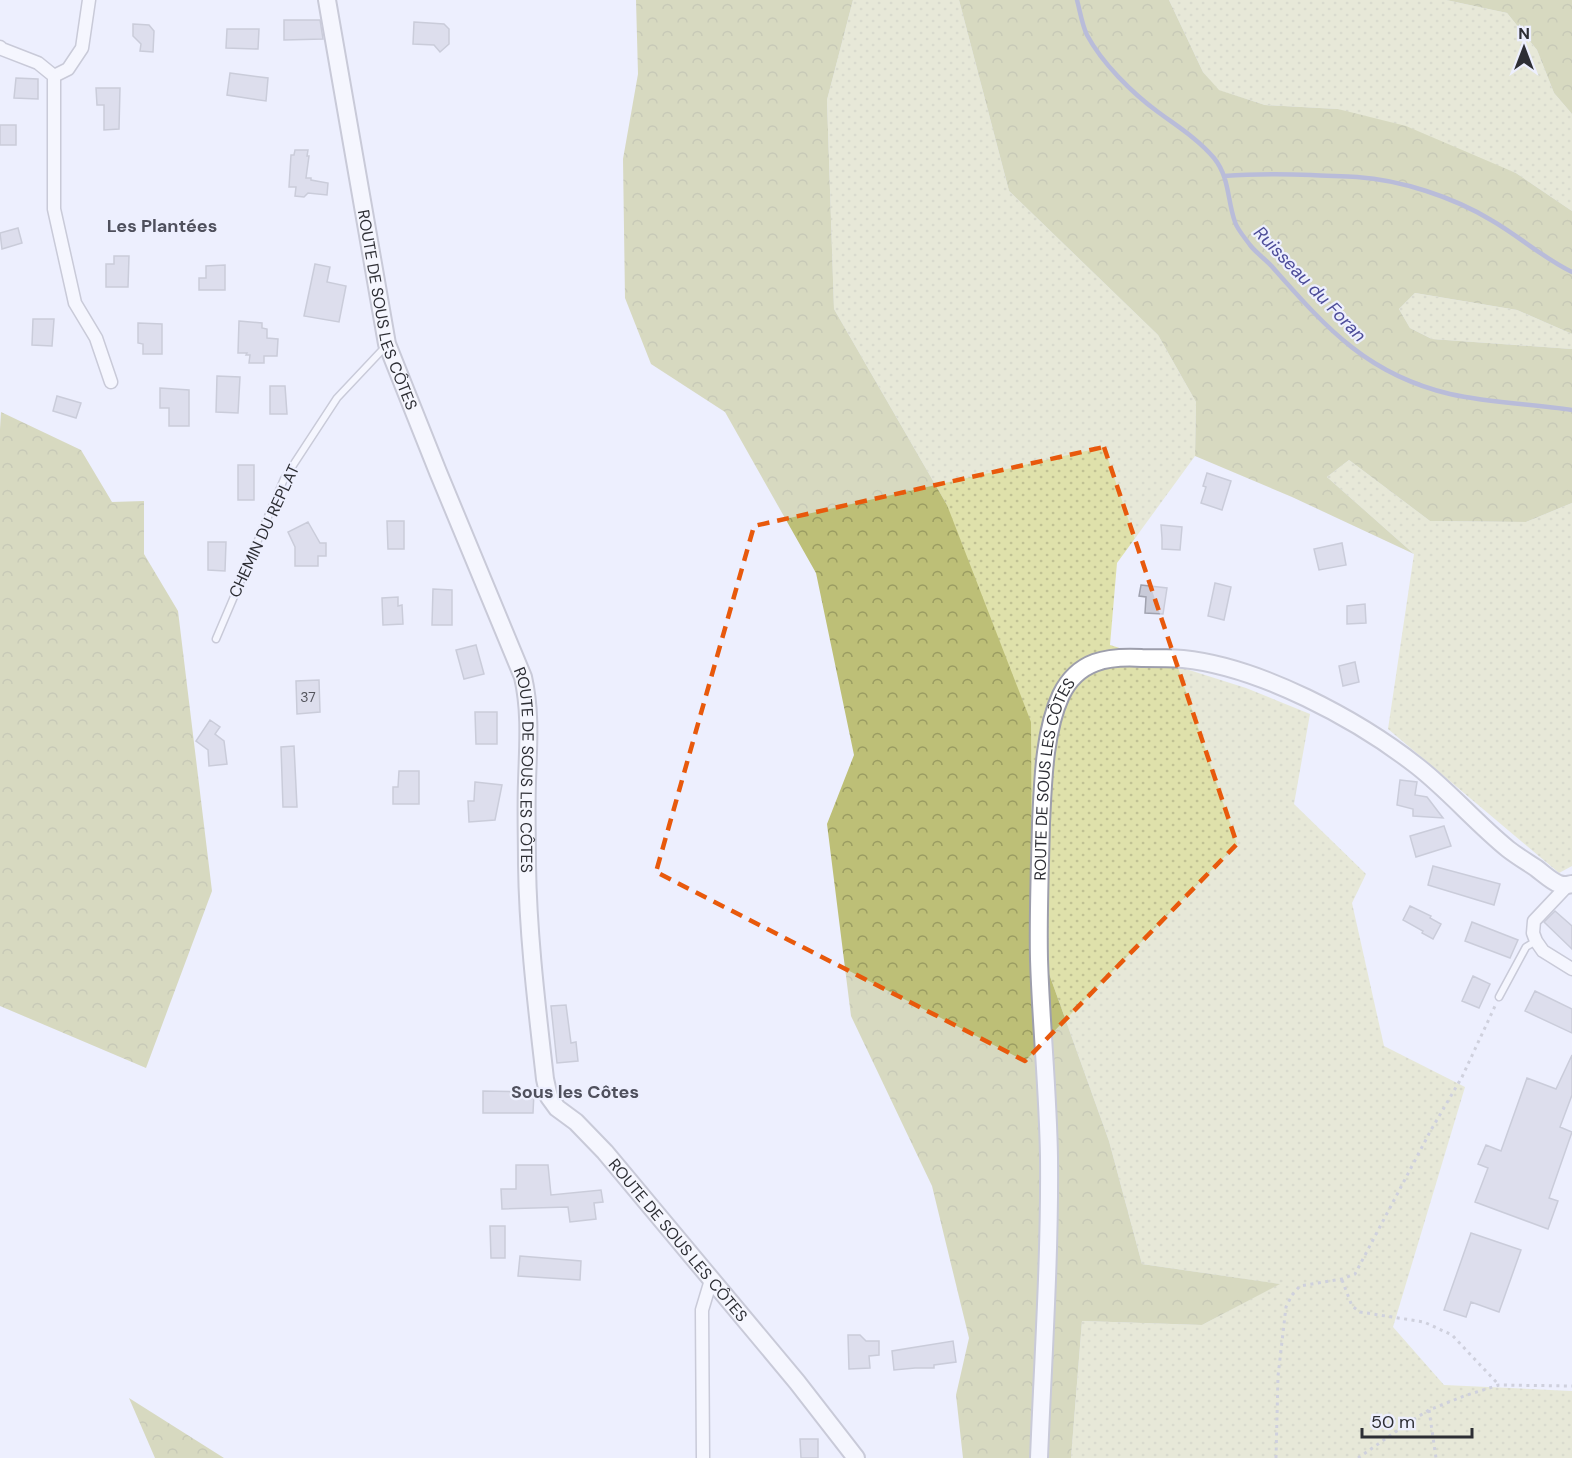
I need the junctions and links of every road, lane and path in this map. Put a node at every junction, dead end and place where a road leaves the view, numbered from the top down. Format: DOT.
graph roads {
  1 [pos="88,0"];
  2 [pos="327,0"];
  3 [pos="0,47"];
  4 [pos="54,76"];
  5 [pos="387,344"];
  6 [pos="111,382"];
  7 [pos="216,639"];
  8 [pos="1570,884"];
  9 [pos="1536,941"];
  10 [pos="1572,969"];
  11 [pos="1499,997"];
  12 [pos="1342,1279"];
  13 [pos="711,1280"];
  14 [pos="1499,1385"];
  15 [pos="1572,1386"];
  16 [pos="1430,1410"];
  17 [pos="703,1458"];
  18 [pos="856,1458"];
  19 [pos="1039,1458"];
  20 [pos="1276,1458"];
  21 [pos="1358,1458"];
  22 [pos="1436,1458"];
  1 -- 4 [label="street"];
  2 -- 5 [label="street, ROUTE DE SOUS LES CÔTES"];
  3 -- 4 [label="street"];
  4 -- 6 [label="street"];
  5 -- 7 [label="lane, CHEMIN DU REPLAT"];
  5 -- 13 [label="street, ROUTE DE SOUS LES CÔTES"];
  8 -- 9 [label="street"];
  8 -- 19 [label="street, ROUTE DE SOUS LES CÔTES"];
  9 -- 10 [label="street"];
  9 -- 11 [label="lane"];
  11 -- 12 [label="path"];
  12 -- 14 [label="path"];
  12 -- 20 [label="path"];
  13 -- 17 [label="street"];
  13 -- 18 [label="street, ROUTE DE SOUS LES CÔTES"];
  14 -- 15 [label="path"];
  14 -- 16 [label="path"];
  16 -- 21 [label="path"];
  16 -- 22 [label="path"];
}
